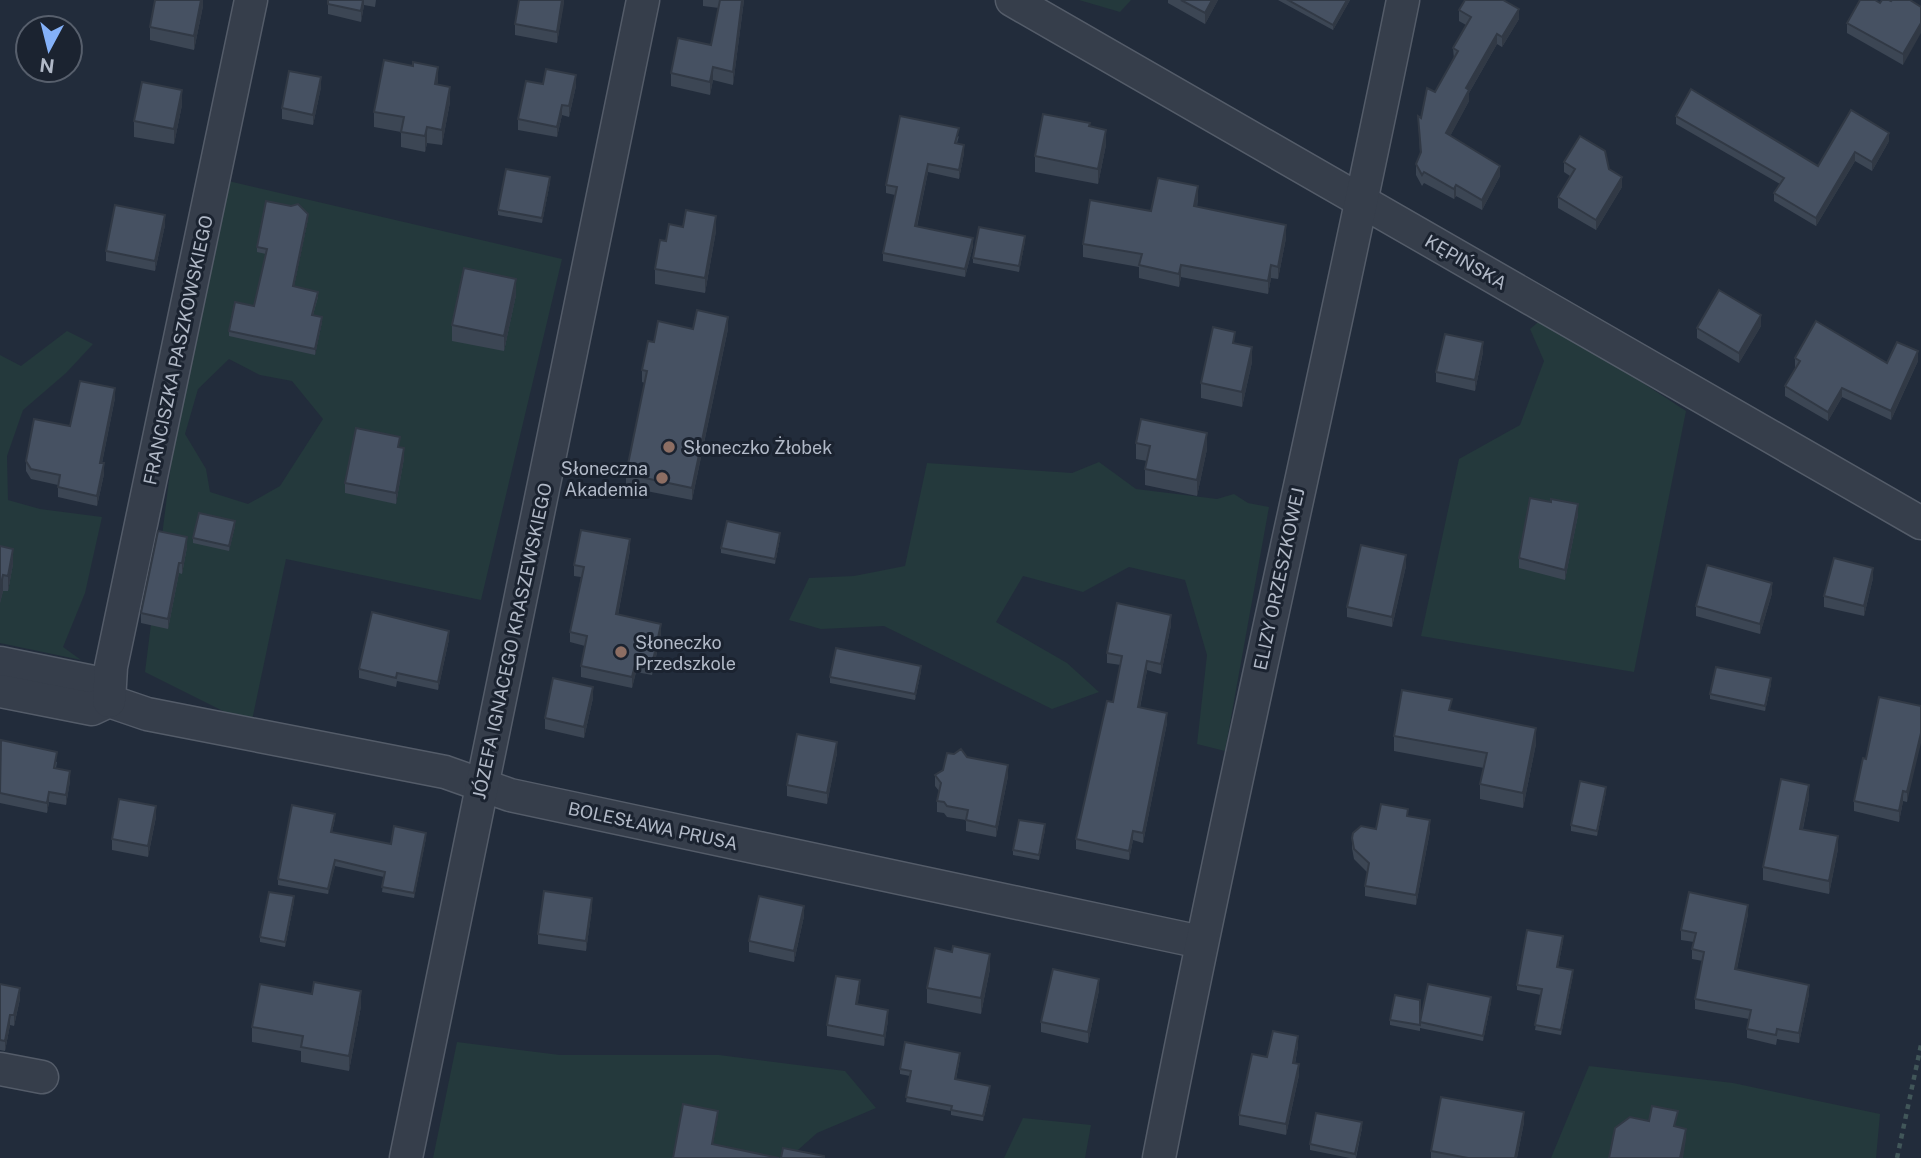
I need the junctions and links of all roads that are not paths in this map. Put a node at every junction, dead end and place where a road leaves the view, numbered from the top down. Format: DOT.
graph roads {
  1 [pos="251,0"];
  2 [pos="643,0"];
  3 [pos="1012,0"];
  4 [pos="1403,0"];
  5 [pos="1361,202"];
  6 [pos="1921,523"];
  7 [pos="0,663"];
  8 [pos="0,691"];
  9 [pos="109,701"];
  10 [pos="482,785"];
  11 [pos="1201,942"];
  12 [pos="0,1069"];
  13 [pos="42,1077"];
  14 [pos="406,1158"];
  15 [pos="1159,1158"];
  1 -- 9 [label="street, FRANCISZKA PASZKOWSKIEGO"];
  2 -- 10 [label="street, JÓZEFA IGNACEGO KRASZEWSKIEGO"];
  3 -- 5 [label="street, KĘPIŃSKA"];
  4 -- 5 [label="street, ELIZY ORZESZKOWEJ"];
  5 -- 6 [label="street, KĘPIŃSKA"];
  5 -- 11 [label="street, ELIZY ORZESZKOWEJ"];
  7 -- 9 [label="street, BOLESŁAWA PRUSA"];
  8 -- 9 [label="street, BOLESŁAWA PRUSA"];
  9 -- 10 [label="street, BOLESŁAWA PRUSA"];
  10 -- 11 [label="street, BOLESŁAWA PRUSA"];
  10 -- 14 [label="street, JÓZEFA IGNACEGO KRASZEWSKIEGO"];
  11 -- 15 [label="street, ELIZY ORZESZKOWEJ"];
  12 -- 13 [label="street"];
}
